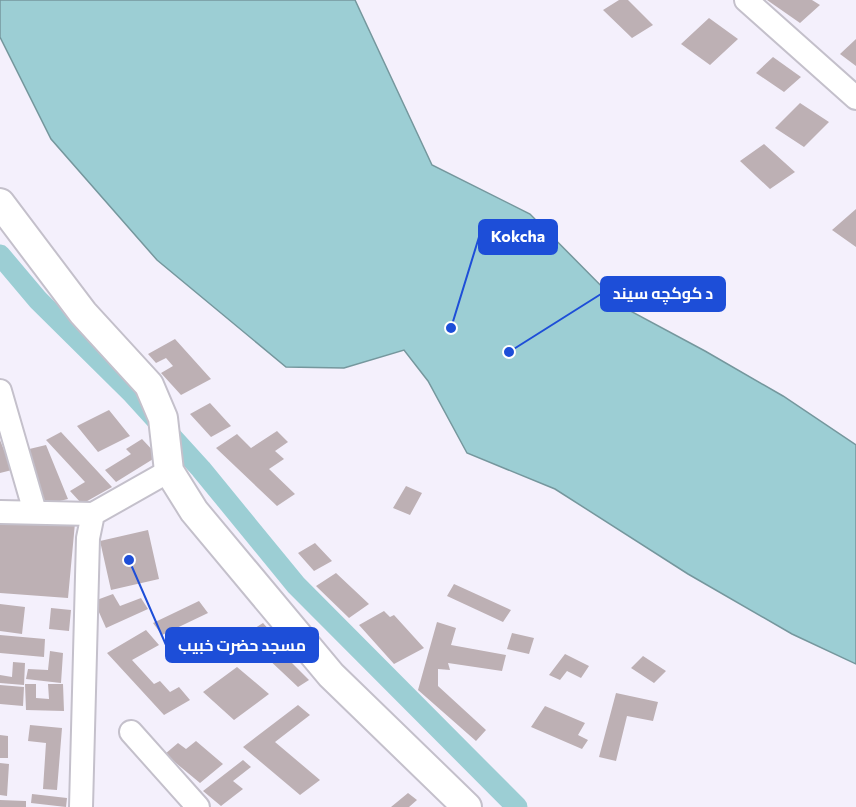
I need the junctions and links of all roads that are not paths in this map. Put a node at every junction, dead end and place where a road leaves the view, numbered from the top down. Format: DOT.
graph roads {
  1 [pos="746,0"];
  2 [pos="856,98"];
  3 [pos="0,203"];
  4 [pos="0,391"];
  5 [pos="169,471"];
  6 [pos="0,512"];
  7 [pos="35,512"];
  8 [pos="93,514"];
  9 [pos="131,732"];
  10 [pos="81,807"];
  11 [pos="198,807"];
  12 [pos="467,807"];
  1 -- 2 [label="street"];
  3 -- 5 [label="street"];
  4 -- 7 [label="street"];
  5 -- 8 [label="street"];
  5 -- 12 [label="street"];
  6 -- 7 [label="street"];
  7 -- 8 [label="street"];
  8 -- 10 [label="street"];
  9 -- 11 [label="street"];
}
